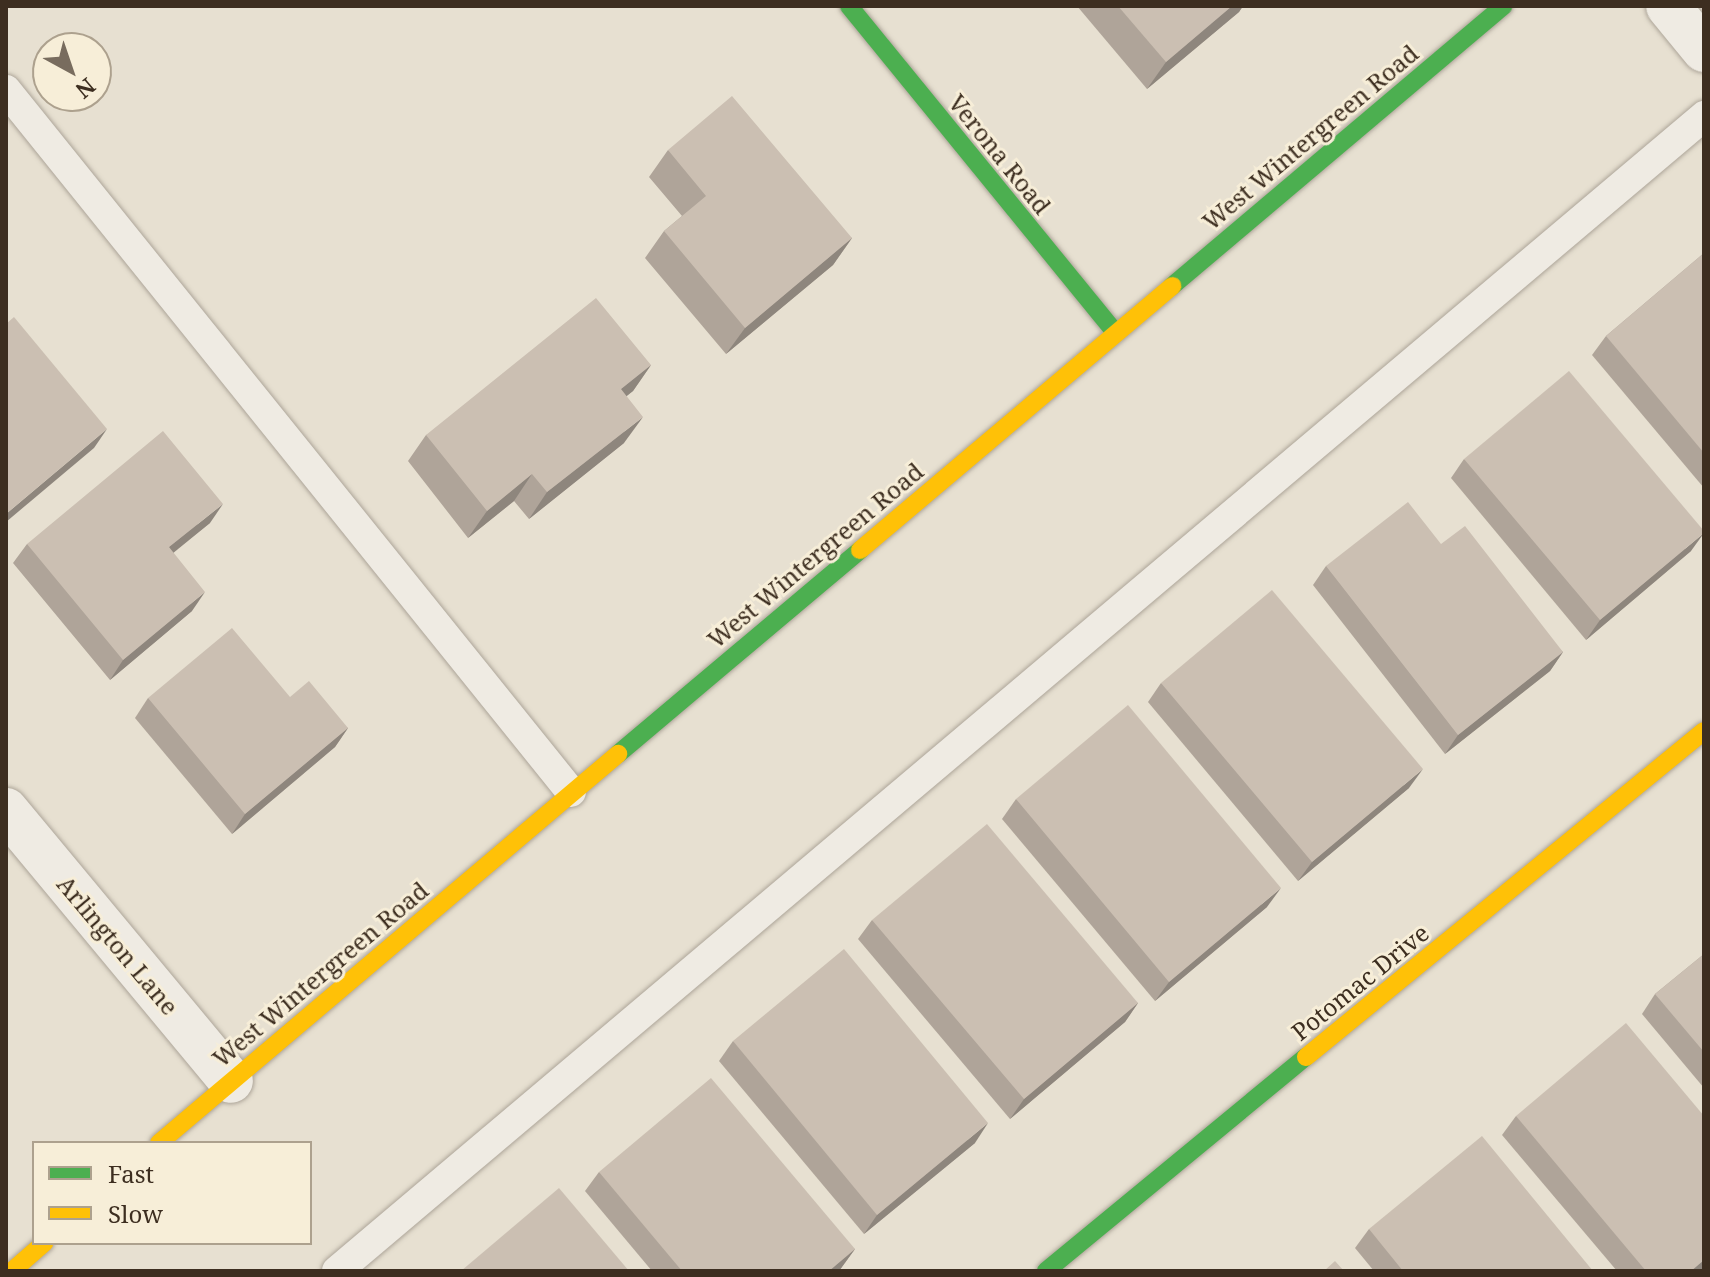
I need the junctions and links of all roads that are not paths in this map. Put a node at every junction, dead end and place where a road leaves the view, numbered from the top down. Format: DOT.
graph roads {
  1 [pos="849,6"];
  2 [pos="1503,6"];
  3 [pos="1668,6"];
  4 [pos="1704,50"];
  5 [pos="6,90"];
  6 [pos="1704,116"];
  7 [pos="1115,332"];
  8 [pos="1704,731"];
  9 [pos="571,792"];
  10 [pos="6,810"];
  11 [pos="231,1081"];
  12 [pos="161,1141"];
  13 [pos="42,1245"];
  14 [pos="12,1271"];
  15 [pos="337,1271"];
  16 [pos="1046,1271"];
  1 -- 7 [label="street, Verona Road"];
  2 -- 7 [label="street, West Wintergreen Road"];
  3 -- 4 [label="street"];
  5 -- 9 [label="lane"];
  6 -- 15 [label="lane"];
  7 -- 9 [label="street, West Wintergreen Road"];
  8 -- 16 [label="street, Potomac Drive"];
  9 -- 11 [label="street, West Wintergreen Road"];
  10 -- 11 [label="street, Arlington Lane"];
  11 -- 12 [label="street, West Wintergreen Road"];
  13 -- 14 [label="street"];
}
